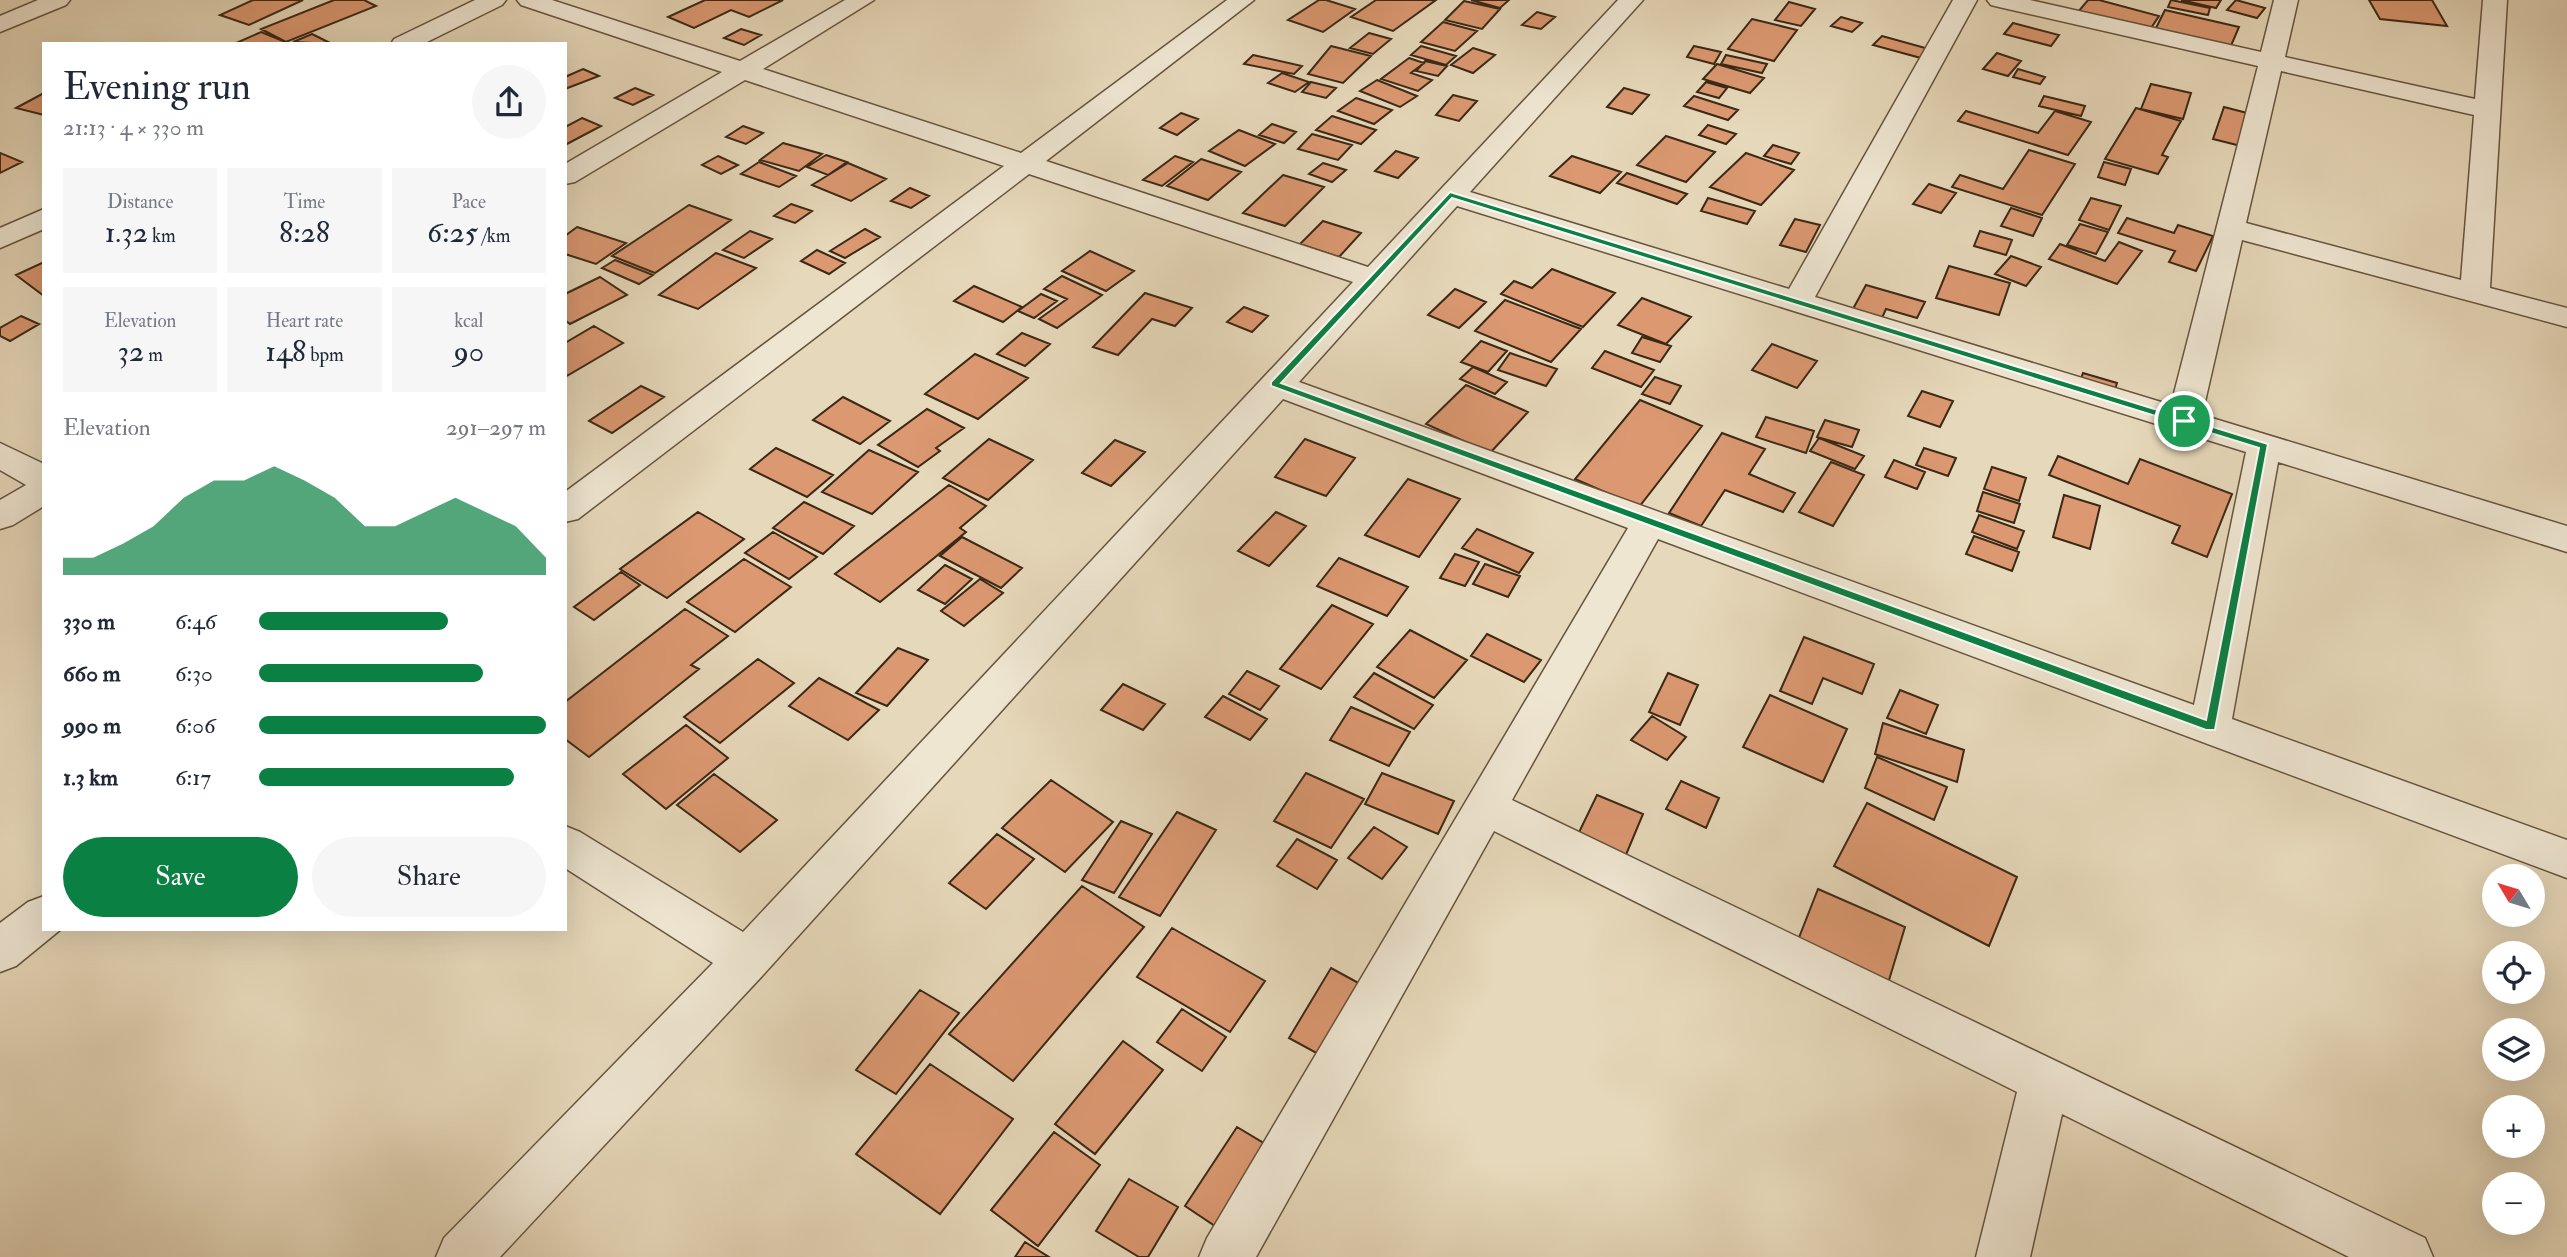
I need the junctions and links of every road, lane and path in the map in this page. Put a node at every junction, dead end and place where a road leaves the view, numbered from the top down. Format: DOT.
graph roads {
  1 [pos="58,0"];
  2 [pos="494,0"];
  3 [pos="529,0"];
  4 [pos="862,0"];
  5 [pos="1242,0"];
  6 [pos="1631,0"];
  7 [pos="1965,0"];
  8 [pos="1999,0"];
  9 [pos="2286,0"];
  10 [pos="2495,0"];
  11 [pos="0,25"];
  12 [pos="407,42"];
  13 [pos="2271,63"];
  14 [pos="742,69"];
  15 [pos="2488,110"];
  16 [pos="1025,164"];
  17 [pos="567,175"];
  18 [pos="1450,195"];
  19 [pos="42,219"];
  20 [pos="2231,228"];
  21 [pos="0,239"];
  22 [pos="1375,279"];
  23 [pos="2475,292"];
  24 [pos="1797,302"];
  25 [pos="2567,318"];
  26 [pos="1275,384"];
  27 [pos="2184,421"];
  28 [pos="2264,446"];
  29 [pos="0,455"];
  30 [pos="42,479"];
  31 [pos="42,491"];
  32 [pos="567,508"];
  33 [pos="0,516"];
  34 [pos="1651,520"];
  35 [pos="2567,539"];
  36 [pos="2210,727"];
  37 [pos="1486,807"];
  38 [pos="567,846"];
  39 [pos="2567,859"];
  40 [pos="42,918"];
  41 [pos="0,951"];
  42 [pos="747,960"];
  43 [pos="2045,1080"];
  44 [pos="463,1257"];
  45 [pos="1226,1257"];
  46 [pos="2003,1257"];
  47 [pos="2406,1257"];
  1 -- 11 [label="street"];
  2 -- 12 [label="street"];
  3 -- 14 [label="street"];
  4 -- 14 [label="street"];
  5 -- 16 [label="street"];
  6 -- 18 [label="street"];
  7 -- 24 [label="street"];
  8 -- 13 [label="street"];
  9 -- 13 [label="street"];
  10 -- 15 [label="street"];
  13 -- 15 [label="street"];
  13 -- 20 [label="street"];
  14 -- 16 [label="street"];
  14 -- 17 [label="street"];
  15 -- 23 [label="street"];
  16 -- 22 [label="street"];
  16 -- 32 [label="street"];
  18 -- 22 [label="street"];
  18 -- 24 [label="street"];
  19 -- 21 [label="street"];
  20 -- 23 [label="street"];
  20 -- 27 [label="street"];
  22 -- 26 [label="street"];
  23 -- 25 [label="street"];
  24 -- 27 [label="street"];
  26 -- 34 [label="street"];
  26 -- 42 [label="street"];
  27 -- 28 [label="street"];
  28 -- 35 [label="street"];
  28 -- 36 [label="street"];
  29 -- 30 [label="street"];
  31 -- 33 [label="street"];
  34 -- 36 [label="street"];
  34 -- 37 [label="street"];
  36 -- 39 [label="street"];
  37 -- 43 [label="street"];
  37 -- 45 [label="street"];
  38 -- 42 [label="street"];
  40 -- 41 [label="street"];
  42 -- 44 [label="street"];
  43 -- 46 [label="street"];
  43 -- 47 [label="street"];
}
